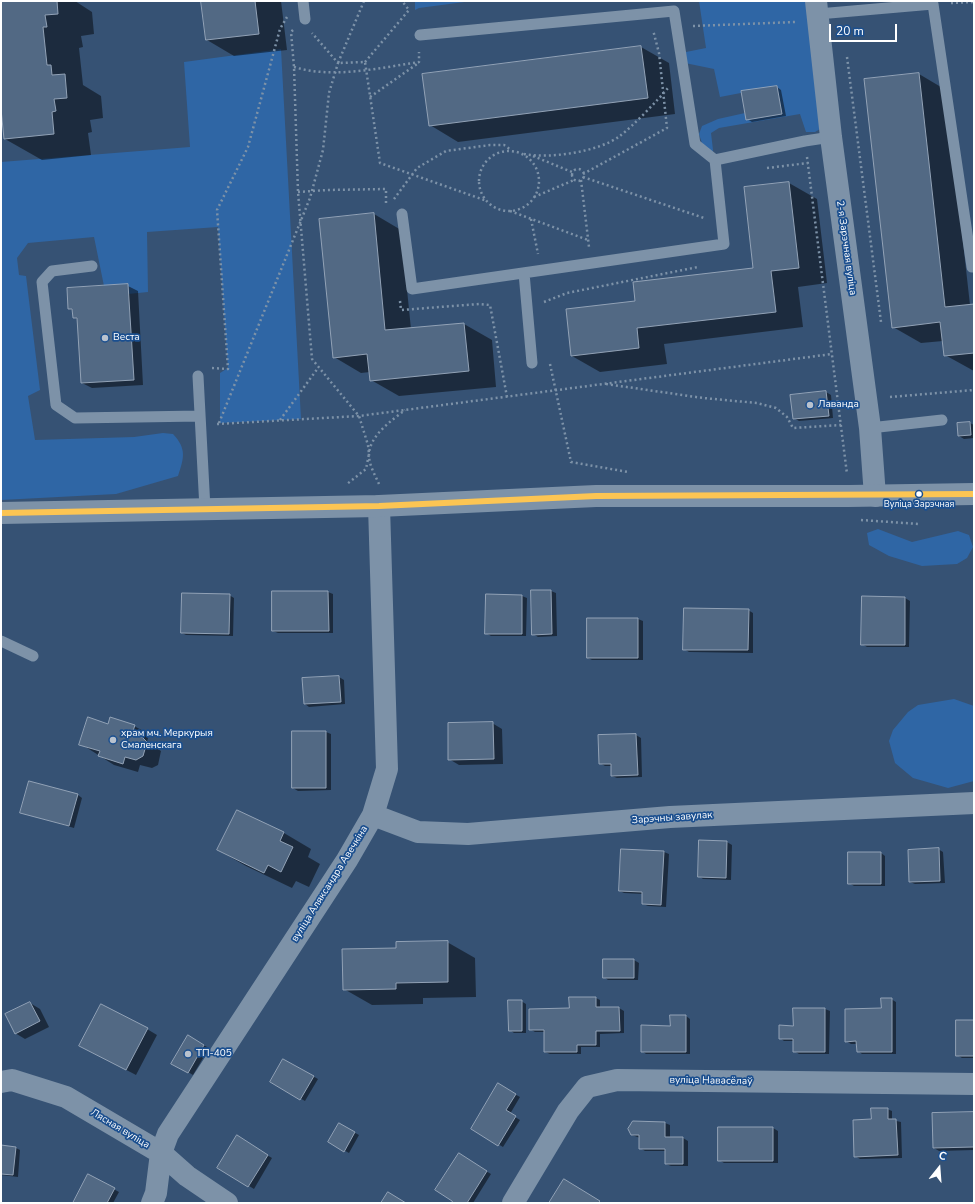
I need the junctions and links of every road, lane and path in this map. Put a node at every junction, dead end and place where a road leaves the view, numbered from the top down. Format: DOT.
graph roads {
  1 [pos="303,1"];
  2 [pos="364,1"];
  3 [pos="402,1"];
  4 [pos="974,2"];
  5 [pos="933,4"];
  6 [pos="818,12"];
  7 [pos="290,13"];
  8 [pos="305,19"];
  9 [pos="677,26"];
  10 [pos="297,28"];
  11 [pos="652,28"];
  12 [pos="311,33"];
  13 [pos="420,35"];
  14 [pos="846,54"];
  15 [pos="365,62"];
  16 [pos="419,62"];
  17 [pos="338,63"];
  18 [pos="294,68"];
  19 [pos="366,70"];
  20 [pos="684,70"];
  21 [pos="336,72"];
  22 [pos="664,93"];
  23 [pos="370,97"];
  24 [pos="831,137"];
  25 [pos="805,141"];
  26 [pos="511,150"];
  27 [pos="524,154"];
  28 [pos="530,156"];
  29 [pos="715,160"];
  30 [pos="572,172"];
  31 [pos="412,174"];
  32 [pos="583,175"];
  33 [pos="574,180"];
  34 [pos="581,180"];
  35 [pos="534,197"];
  36 [pos="488,201"];
  37 [pos="386,209"];
  38 [pos="509,211"];
  39 [pos="402,214"];
  40 [pos="531,219"];
  41 [pos="301,220"];
  42 [pos="722,224"];
  43 [pos="92,266"];
  44 [pos="974,267"];
  45 [pos="541,271"];
  46 [pos="524,273"];
  47 [pos="881,328"];
  48 [pos="832,354"];
  49 [pos="532,363"];
  50 [pos="209,368"];
  51 [pos="318,368"];
  52 [pos="198,376"];
  53 [pos="604,384"];
  54 [pos="555,390"];
  55 [pos="889,390"];
  56 [pos="974,390"];
  57 [pos="406,410"];
  58 [pos="200,416"];
  59 [pos="359,416"];
  60 [pos="280,420"];
  61 [pos="942,420"];
  62 [pos="214,424"];
  63 [pos="218,424"];
  64 [pos="841,425"];
  65 [pos="870,428"];
  66 [pos="216,430"];
  67 [pos="369,454"];
  68 [pos="596,468"];
  69 [pos="848,476"];
  70 [pos="341,489"];
  71 [pos="974,494"];
  72 [pos="875,496"];
  73 [pos="381,498"];
  74 [pos="205,509"];
  75 [pos="1,513"];
  76 [pos="858,520"];
  77 [pos="919,524"];
  78 [pos="1,641"];
  79 [pos="33,656"];
  80 [pos="974,803"];
  81 [pos="373,815"];
  82 [pos="1,1082"];
  83 [pos="974,1084"];
  84 [pos="161,1153"];
  85 [pos="152,1203"];
  86 [pos="227,1203"];
  87 [pos="514,1203"];
  1 -- 8 [label="lane"];
  2 -- 17 [label="path"];
  3 -- 15 [label="path"];
  4 -- 5 [label="path"];
  5 -- 6 [label="lane"];
  5 -- 44 [label="lane"];
  6 -- 9 [label="path"];
  6 -- 24 [label="street, 2-я Зарэчная вуліца"];
  7 -- 50 [label="path"];
  9 -- 13 [label="lane"];
  9 -- 20 [label="lane"];
  10 -- 18 [label="path"];
  11 -- 22 [label="path"];
  12 -- 17 [label="path"];
  13 -- 16 [label="path"];
  14 -- 47 [label="path"];
  15 -- 17 [label="path"];
  15 -- 19 [label="path"];
  16 -- 19 [label="path"];
  16 -- 23 [label="path"];
  17 -- 21 [label="path"];
  18 -- 21 [label="path"];
  18 -- 41 [label="path"];
  19 -- 21 [label="path"];
  19 -- 23 [label="path"];
  20 -- 22 [label="path"];
  20 -- 29 [label="lane"];
  21 -- 41 [label="path"];
  22 -- 28 [label="path"];
  22 -- 32 [label="path"];
  23 -- 31 [label="path"];
  24 -- 25 [label="lane"];
  24 -- 65 [label="street, 2-я Зарэчная вуліца"];
  25 -- 29 [label="lane"];
  25 -- 48 [label="path"];
  26 -- 27 [label="path"];
  26 -- 31 [label="path"];
  26 -- 36 [label="path"];
  27 -- 28 [label="path"];
  27 -- 35 [label="path"];
  28 -- 30 [label="path"];
  29 -- 42 [label="lane"];
  30 -- 32 [label="path"];
  30 -- 33 [label="path"];
  31 -- 36 [label="path"];
  31 -- 37 [label="path"];
  32 -- 34 [label="path"];
  32 -- 42 [label="path"];
  33 -- 34 [label="path"];
  33 -- 35 [label="path"];
  34 -- 40 [label="path"];
  35 -- 38 [label="path"];
  36 -- 38 [label="path"];
  38 -- 40 [label="path"];
  39 -- 46 [label="lane"];
  40 -- 45 [label="path"];
  41 -- 51 [label="path"];
  41 -- 63 [label="path"];
  42 -- 45 [label="lane"];
  43 -- 58 [label="lane"];
  45 -- 46 [label="lane"];
  46 -- 49 [label="lane"];
  48 -- 53 [label="path"];
  48 -- 64 [label="path"];
  51 -- 59 [label="path"];
  51 -- 60 [label="path"];
  52 -- 58 [label="lane"];
  53 -- 54 [label="path"];
  53 -- 64 [label="path"];
  54 -- 57 [label="path"];
  54 -- 68 [label="path"];
  55 -- 56 [label="path"];
  57 -- 59 [label="path"];
  57 -- 67 [label="path"];
  58 -- 74 [label="lane"];
  59 -- 60 [label="path"];
  59 -- 67 [label="path"];
  60 -- 63 [label="path"];
  61 -- 65 [label="lane"];
  62 -- 63 [label="path"];
  63 -- 66 [label="path"];
  64 -- 69 [label="path"];
  65 -- 72 [label="street, 2-я Зарэчная вуліца"];
  67 -- 70 [label="path"];
  67 -- 73 [label="path"];
  71 -- 72 [label="street"];
  72 -- 73 [label="street"];
  73 -- 74 [label="street"];
  73 -- 81 [label="street, вуліца Аляксандра Авечкіна"];
  74 -- 75 [label="street"];
  76 -- 77 [label="path"];
  78 -- 79 [label="lane"];
  80 -- 81 [label="street, Зарэчны завулак"];
  81 -- 84 [label="street, вуліца Аляксандра Авечкіна"];
  82 -- 84 [label="street, Лясная вуліца"];
  83 -- 87 [label="street, вуліца Навасёлаў"];
  84 -- 85 [label="street, вуліца Аляксандра Авечкіна"];
  84 -- 86 [label="street, Лясная вуліца"];
}
